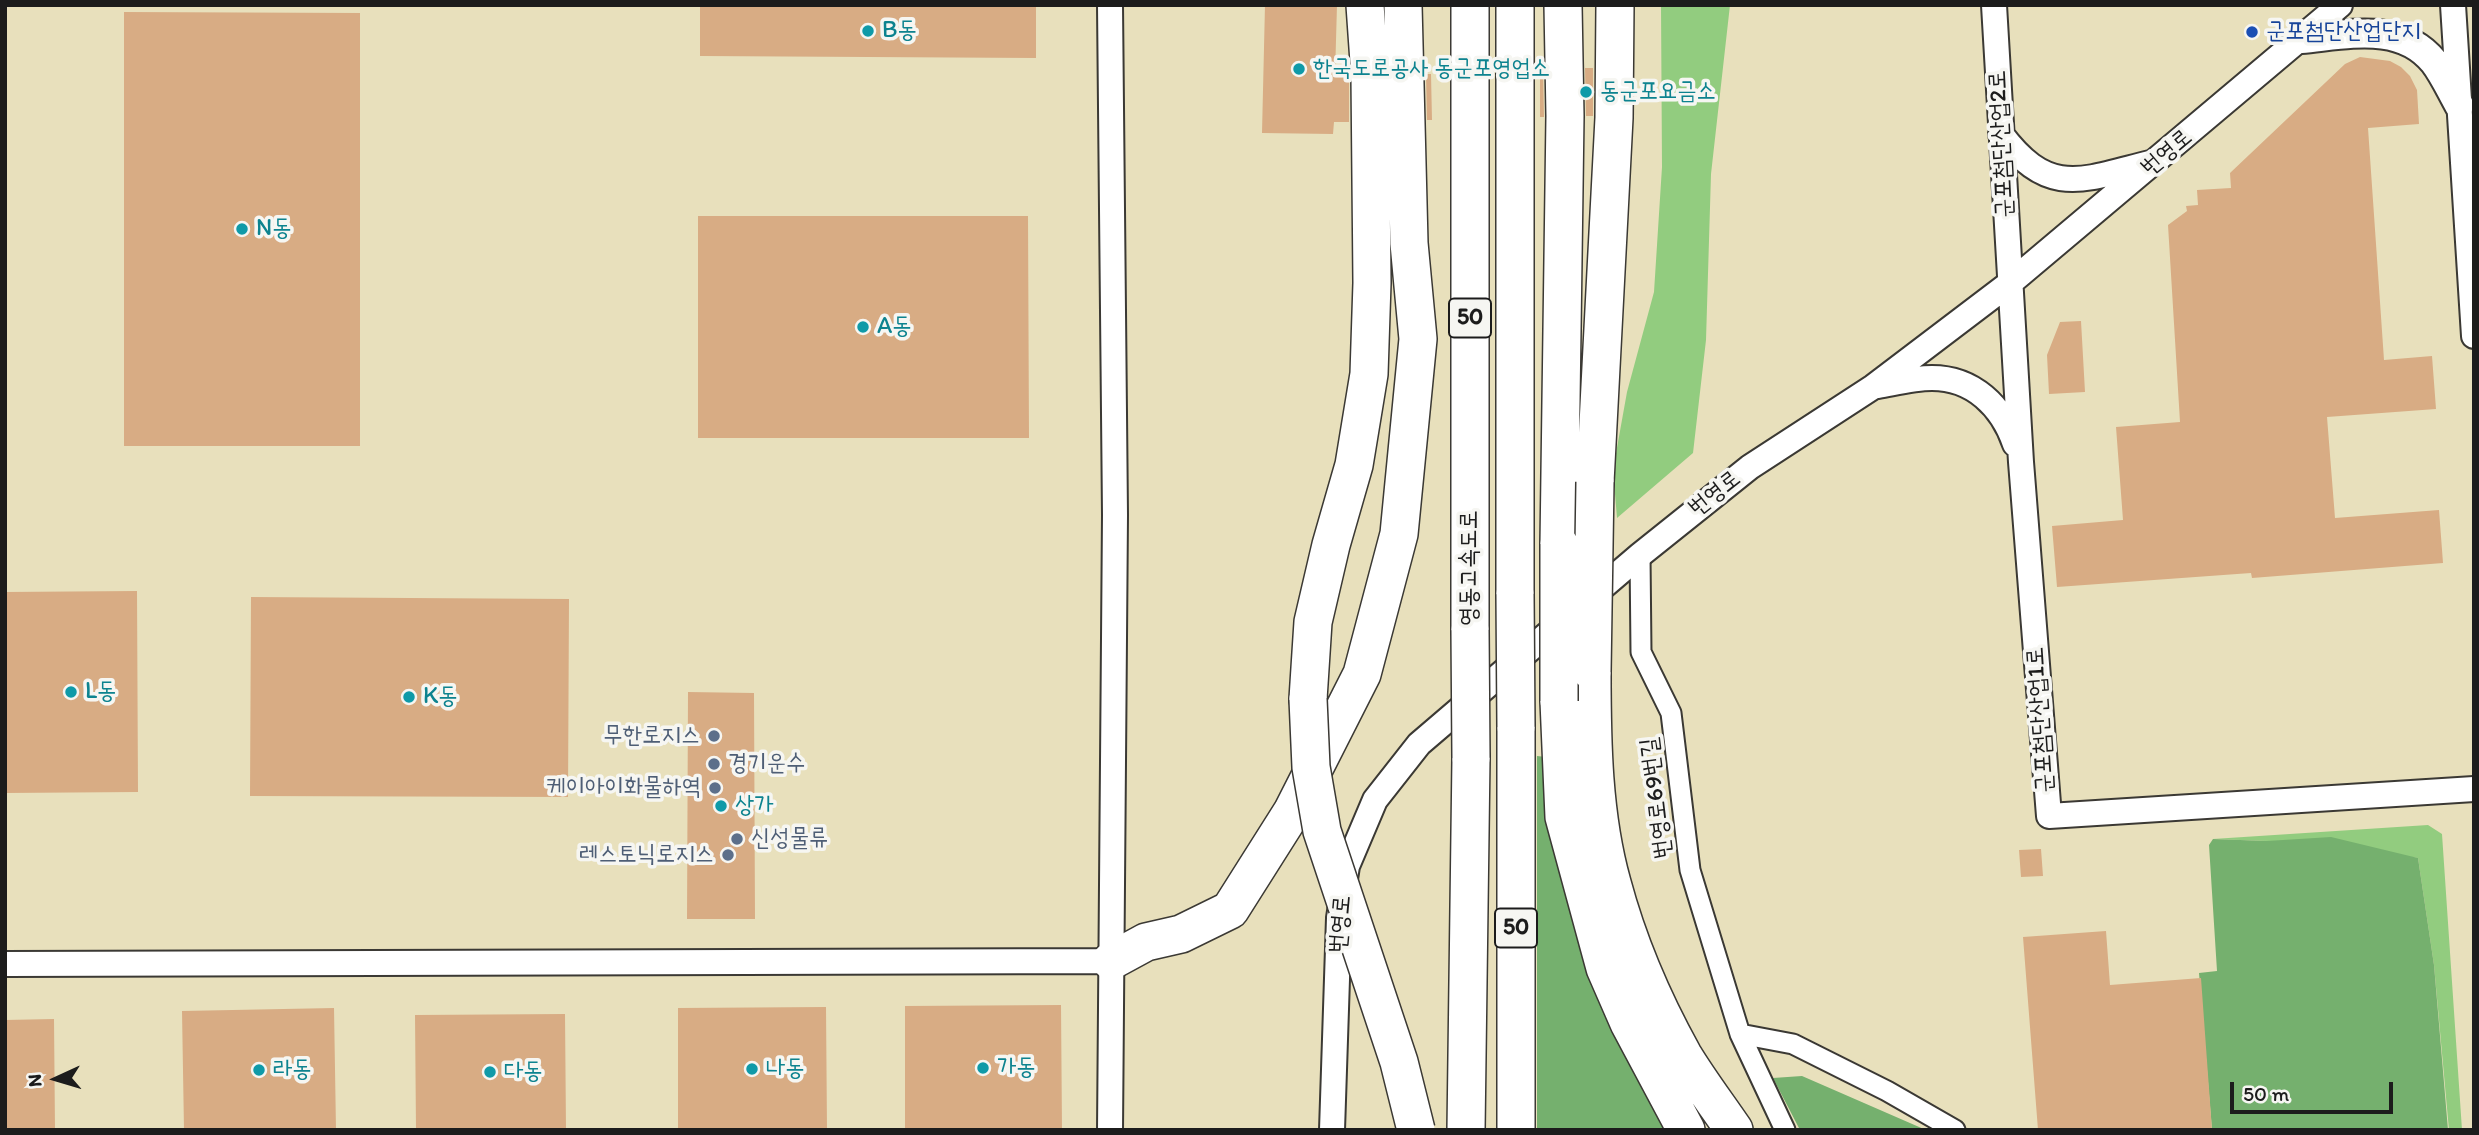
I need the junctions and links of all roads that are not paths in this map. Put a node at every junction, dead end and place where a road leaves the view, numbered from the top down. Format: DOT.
graph roads {
  1 [pos="1110,5"];
  2 [pos="1365,5"];
  3 [pos="1403,5"];
  4 [pos="1470,5"];
  5 [pos="1515,5"];
  6 [pos="1563,5"];
  7 [pos="1615,5"];
  8 [pos="1994,5"];
  9 [pos="2340,5"];
  10 [pos="2453,5"];
  11 [pos="2301,39"];
  12 [pos="2459,104"];
  13 [pos="2001,134"];
  14 [pos="2157,161"];
  15 [pos="2010,283"];
  16 [pos="2474,336"];
  17 [pos="1873,387"];
  18 [pos="2021,462"];
  19 [pos="1640,555"];
  20 [pos="2474,789"];
  21 [pos="1111,961"];
  22 [pos="5,964"];
  23 [pos="1740,1034"];
  24 [pos="1110,1130"];
  25 [pos="1332,1130"];
  26 [pos="1416,1130"];
  27 [pos="1466,1130"];
  28 [pos="1516,1130"];
  29 [pos="1686,1130"];
  30 [pos="1734,1130"];
  31 [pos="1785,1130"];
  32 [pos="1955,1130"];
  1 -- 21 [label="street"];
  2 -- 26 [label="highway, bridge"];
  3 -- 21 [label="highway"];
  4 -- 27 [label="highway, 영동고속도로 / 50, bridge"];
  5 -- 28 [label="highway, 영동고속도로 / 50, bridge"];
  6 -- 29 [label="highway, bridge"];
  7 -- 30 [label="highway, bridge"];
  8 -- 13 [label="street, 군포첨단산업2로"];
  9 -- 11 [label="street, 번영로"];
  10 -- 12 [label="street"];
  11 -- 12 [label="main road"];
  11 -- 14 [label="street, 번영로"];
  12 -- 16 [label="street"];
  13 -- 14 [label="street"];
  13 -- 15 [label="street, 군포첨단산업2로"];
  14 -- 15 [label="street, 번영로"];
  15 -- 17 [label="street, 번영로"];
  15 -- 18 [label="street, 군포첨단산업1로"];
  17 -- 18 [label="street"];
  17 -- 19 [label="street, 번영로"];
  18 -- 20 [label="street, 군포첨단산업1로"];
  19 -- 23 [label="street, 번영로69번길"];
  19 -- 25 [label="street, 번영로"];
  21 -- 22 [label="street"];
  21 -- 24 [label="street"];
  23 -- 31 [label="street, 번영로69번길"];
  23 -- 32 [label="street"];
}
